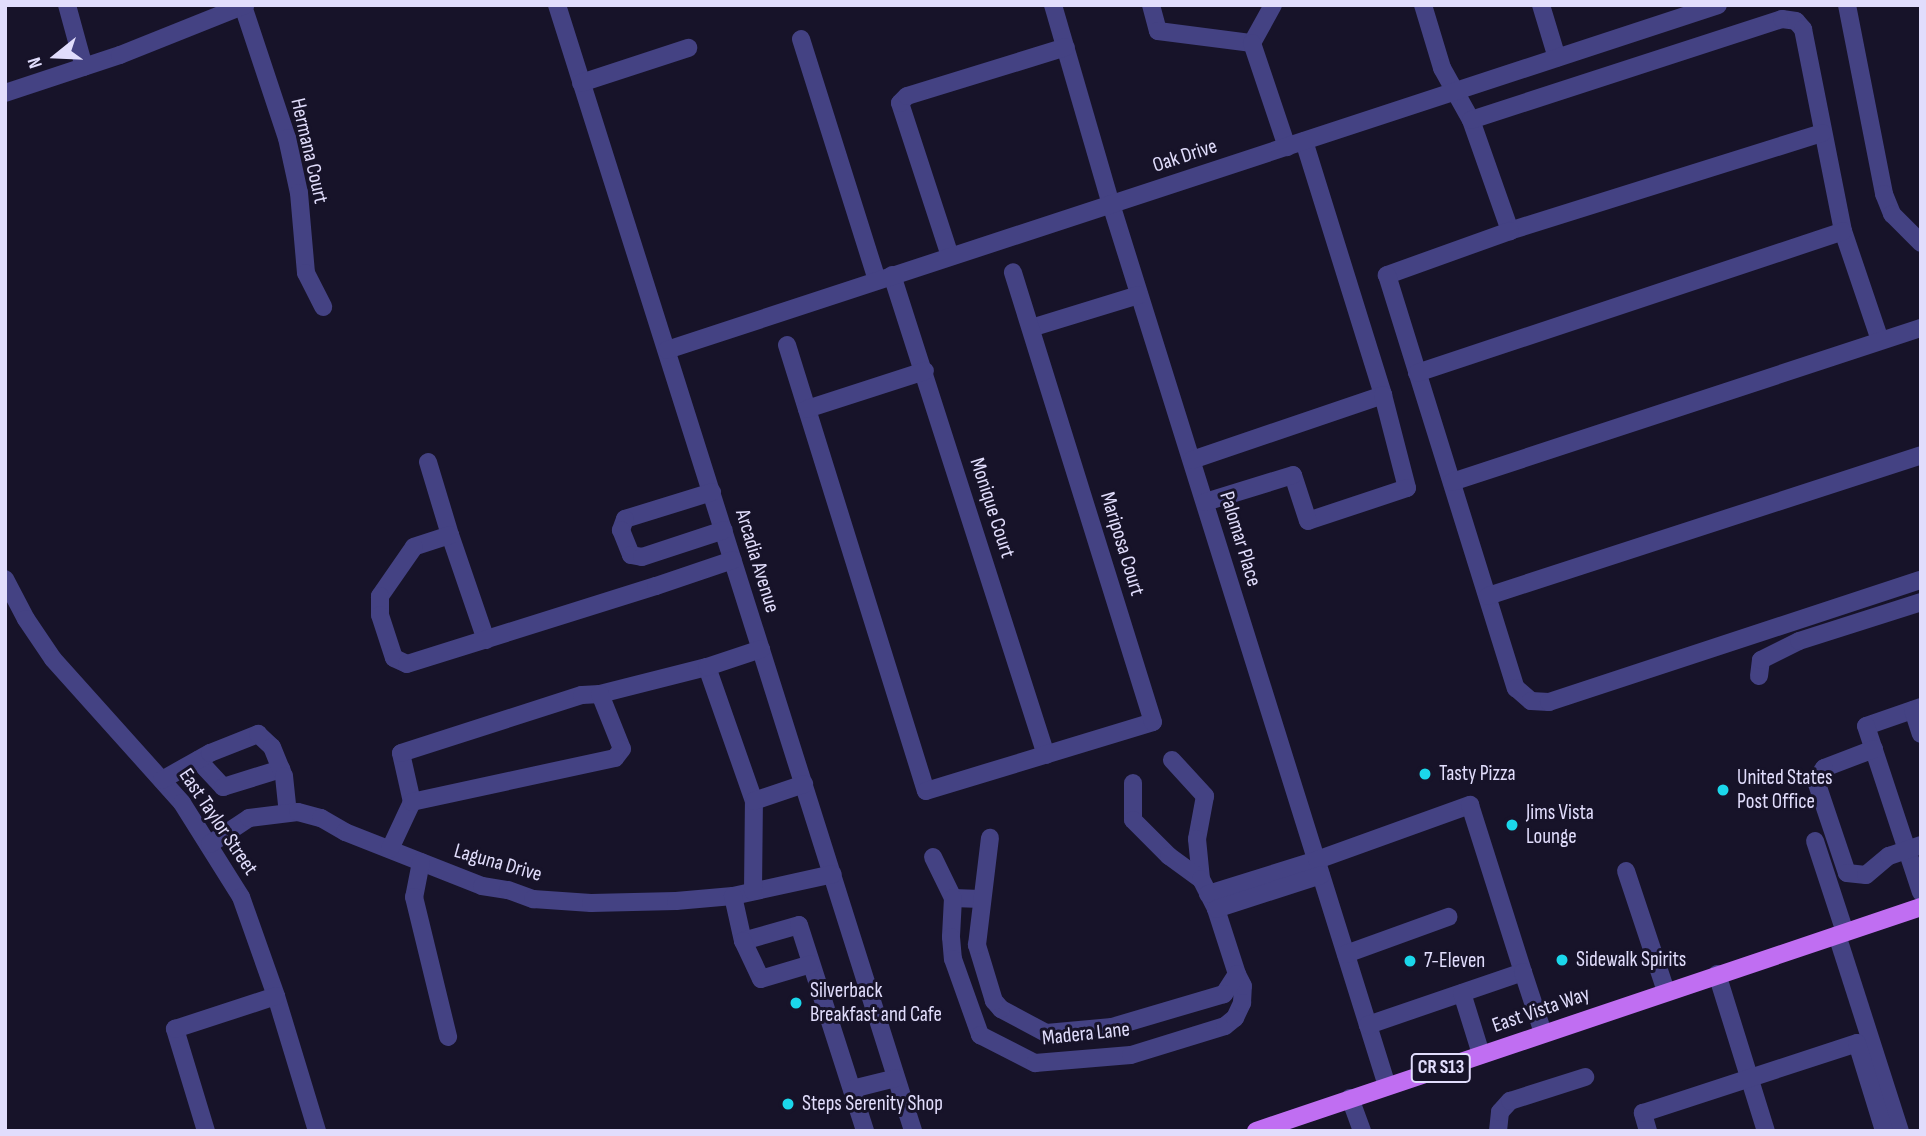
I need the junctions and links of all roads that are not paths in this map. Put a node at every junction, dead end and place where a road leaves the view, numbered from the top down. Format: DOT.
graph roads {
  1 [pos="67,5"];
  2 [pos="557,5"];
  3 [pos="1053,5"];
  4 [pos="1151,5"];
  5 [pos="1273,5"];
  6 [pos="1423,5"];
  7 [pos="1541,5"];
  8 [pos="1718,5"];
  9 [pos="1847,5"];
  10 [pos="244,6"];
  11 [pos="801,39"];
  12 [pos="1252,43"];
  13 [pos="1066,47"];
  14 [pos="688,48"];
  15 [pos="1557,58"];
  16 [pos="84,67"];
  17 [pos="582,83"];
  18 [pos="1454,92"];
  19 [pos="5,93"];
  20 [pos="1471,120"];
  21 [pos="1822,133"];
  22 [pos="1296,144"];
  23 [pos="1111,204"];
  24 [pos="1510,231"];
  25 [pos="1843,231"];
  26 [pos="1921,243"];
  27 [pos="950,256"];
  28 [pos="1013,272"];
  29 [pos="884,278"];
  30 [pos="1139,295"];
  31 [pos="323,307"];
  32 [pos="1031,328"];
  33 [pos="1921,328"];
  34 [pos="1880,340"];
  35 [pos="788,345"];
  36 [pos="667,350"];
  37 [pos="925,371"];
  38 [pos="1417,373"];
  39 [pos="1383,395"];
  40 [pos="807,409"];
  41 [pos="1921,455"];
  42 [pos="1192,460"];
  43 [pos="428,462"];
  44 [pos="1452,482"];
  45 [pos="712,492"];
  46 [pos="1205,502"];
  47 [pos="724,530"];
  48 [pos="450,535"];
  49 [pos="733,561"];
  50 [pos="5,579"];
  51 [pos="1921,580"];
  52 [pos="1488,596"];
  53 [pos="1921,602"];
  54 [pos="485,640"];
  55 [pos="761,649"];
  56 [pos="707,667"];
  57 [pos="1759,676"];
  58 [pos="600,694"];
  59 [pos="1917,708"];
  60 [pos="1921,734"];
  61 [pos="1874,749"];
  62 [pos="1046,755"];
  63 [pos="198,760"];
  64 [pos="1172,760"];
  65 [pos="281,769"];
  66 [pos="162,780"];
  67 [pos="1133,783"];
  68 [pos="804,784"];
  69 [pos="754,801"];
  70 [pos="412,802"];
  71 [pos="288,812"];
  72 [pos="989,838"];
  73 [pos="1815,841"];
  74 [pos="210,844"];
  75 [pos="1914,847"];
  76 [pos="390,849"];
  77 [pos="933,857"];
  78 [pos="421,862"];
  79 [pos="1319,867"];
  80 [pos="1626,871"];
  81 [pos="833,874"];
  82 [pos="753,891"];
  83 [pos="1921,892"];
  84 [pos="1208,894"];
  85 [pos="733,896"];
  86 [pos="953,898"];
  87 [pos="981,900"];
  88 [pos="1921,907"];
  89 [pos="1448,917"];
  90 [pos="1841,933"];
  91 [pos="743,940"];
  92 [pos="1346,954"];
  93 [pos="811,964"];
  94 [pos="1523,972"];
  95 [pos="1237,974"];
  96 [pos="1717,974"];
  97 [pos="1666,991"];
  98 [pos="1462,993"];
  99 [pos="276,996"];
  100 [pos="1368,1025"];
  101 [pos="1111,1027"];
  102 [pos="1543,1033"];
  103 [pos="448,1037"];
  104 [pos="1481,1054"];
  105 [pos="1113,1057"];
  106 [pos="1585,1077"];
  107 [pos="896,1078"];
  108 [pos="1750,1078"];
  109 [pos="1387,1086"];
  110 [pos="852,1089"];
  111 [pos="1350,1098"];
  112 [pos="206,1131"];
  113 [pos="317,1131"];
  114 [pos="865,1131"];
  115 [pos="913,1131"];
  116 [pos="1256,1131"];
  117 [pos="1362,1131"];
  118 [pos="1497,1131"];
  119 [pos="1648,1131"];
  120 [pos="1766,1131"];
  121 [pos="1884,1131"];
  122 [pos="1900,1131"];
  1 -- 16 [label="street"];
  2 -- 17 [label="street, Arcadia Avenue"];
  3 -- 13 [label="street, Palomar Place"];
  4 -- 12 [label="street"];
  5 -- 12 [label="street"];
  6 -- 18 [label="street"];
  7 -- 15 [label="street"];
  8 -- 15 [label="street, Oak Drive"];
  9 -- 26 [label="street"];
  10 -- 16 [label="street"];
  10 -- 31 [label="street, Hermana Court"];
  11 -- 29 [label="street, Monique Court"];
  12 -- 22 [label="street"];
  13 -- 23 [label="street, Palomar Place"];
  13 -- 27 [label="street"];
  14 -- 17 [label="street"];
  15 -- 18 [label="street, Oak Drive"];
  16 -- 19 [label="street"];
  17 -- 36 [label="street, Arcadia Avenue"];
  18 -- 20 [label="street"];
  18 -- 22 [label="street, Oak Drive"];
  20 -- 21 [label="street"];
  20 -- 24 [label="street"];
  21 -- 24 [label="street"];
  21 -- 25 [label="street"];
  22 -- 23 [label="street, Oak Drive"];
  22 -- 39 [label="street"];
  23 -- 27 [label="street, Oak Drive"];
  23 -- 30 [label="street, Palomar Place"];
  24 -- 38 [label="street"];
  25 -- 34 [label="street"];
  25 -- 38 [label="street"];
  27 -- 29 [label="street, Oak Drive"];
  28 -- 32 [label="street, Mariposa Court"];
  29 -- 36 [label="street, Oak Drive"];
  29 -- 37 [label="street, Monique Court"];
  30 -- 32 [label="street"];
  30 -- 42 [label="street, Palomar Place"];
  32 -- 62 [label="street, Mariposa Court"];
  33 -- 34 [label="street"];
  34 -- 44 [label="street"];
  35 -- 40 [label="street"];
  36 -- 45 [label="street, Arcadia Avenue"];
  37 -- 40 [label="street"];
  37 -- 62 [label="street, Monique Court"];
  38 -- 44 [label="street"];
  39 -- 42 [label="street"];
  39 -- 46 [label="street"];
  40 -- 62 [label="street"];
  41 -- 52 [label="street"];
  42 -- 46 [label="street, Palomar Place"];
  43 -- 48 [label="street"];
  44 -- 52 [label="street"];
  45 -- 47 [label="street, Arcadia Avenue"];
  45 -- 47 [label="street"];
  46 -- 79 [label="street, Palomar Place"];
  47 -- 49 [label="street, Arcadia Avenue"];
  48 -- 54 [label="street"];
  48 -- 54 [label="street"];
  49 -- 54 [label="street"];
  49 -- 55 [label="street, Arcadia Avenue"];
  50 -- 66 [label="street, East Taylor Street"];
  51 -- 52 [label="street"];
  53 -- 57 [label="street"];
  55 -- 56 [label="street"];
  55 -- 68 [label="street, Arcadia Avenue"];
  56 -- 58 [label="street"];
  56 -- 69 [label="street"];
  58 -- 70 [label="street"];
  58 -- 70 [label="street"];
  59 -- 60 [label="street"];
  59 -- 61 [label="street"];
  61 -- 75 [label="street"];
  61 -- 75 [label="street"];
  63 -- 65 [label="street"];
  63 -- 65 [label="street"];
  63 -- 66 [label="street"];
  64 -- 84 [label="street, Madera Lane"];
  65 -- 71 [label="street"];
  66 -- 74 [label="street, East Taylor Street"];
  67 -- 84 [label="street"];
  68 -- 69 [label="street"];
  68 -- 81 [label="street, Arcadia Avenue"];
  69 -- 82 [label="street"];
  70 -- 76 [label="street"];
  71 -- 74 [label="street, Laguna Drive"];
  71 -- 76 [label="street, Laguna Drive"];
  72 -- 87 [label="street, Madera Lane"];
  73 -- 90 [label="street"];
  74 -- 99 [label="street, East Taylor Street"];
  75 -- 83 [label="street"];
  76 -- 78 [label="street, Laguna Drive"];
  77 -- 86 [label="street"];
  78 -- 85 [label="street, Laguna Drive"];
  78 -- 103 [label="street"];
  79 -- 84 [label="street"];
  79 -- 92 [label="street, Palomar Place"];
  79 -- 94 [label="street"];
  80 -- 97 [label="street"];
  81 -- 82 [label="street, Laguna Drive"];
  81 -- 107 [label="street, Arcadia Avenue"];
  82 -- 85 [label="street, Laguna Drive"];
  84 -- 95 [label="street, Madera Lane"];
  85 -- 91 [label="street"];
  86 -- 87 [label="street"];
  86 -- 105 [label="street, Madera Lane"];
  87 -- 101 [label="street, Madera Lane"];
  88 -- 90 [label="main road, East Vista Way / CR S13"];
  89 -- 92 [label="street"];
  90 -- 96 [label="main road, East Vista Way / CR S13"];
  90 -- 122 [label="street"];
  91 -- 93 [label="street"];
  91 -- 93 [label="street"];
  92 -- 100 [label="street, Palomar Place"];
  93 -- 110 [label="street"];
  94 -- 98 [label="street"];
  94 -- 102 [label="street"];
  95 -- 101 [label="street, Madera Lane"];
  95 -- 105 [label="street, Madera Lane"];
  96 -- 97 [label="main road, East Vista Way / CR S13"];
  96 -- 108 [label="street"];
  97 -- 102 [label="main road, East Vista Way / CR S13"];
  98 -- 100 [label="street"];
  98 -- 104 [label="street"];
  99 -- 112 [label="street"];
  99 -- 113 [label="street, East Taylor Street"];
  100 -- 109 [label="street, Palomar Place"];
  101 -- 105 [label="street"];
  102 -- 104 [label="main road, East Vista Way / CR S13"];
  104 -- 109 [label="main road, East Vista Way / CR S13"];
  106 -- 118 [label="street"];
  107 -- 110 [label="street"];
  107 -- 115 [label="street, Arcadia Avenue"];
  108 -- 119 [label="street"];
  108 -- 120 [label="street"];
  108 -- 121 [label="street"];
  109 -- 111 [label="main road, East Vista Way / CR S13"];
  110 -- 114 [label="street"];
  111 -- 116 [label="main road, East Vista Way / CR S13"];
  111 -- 117 [label="street"];
}
